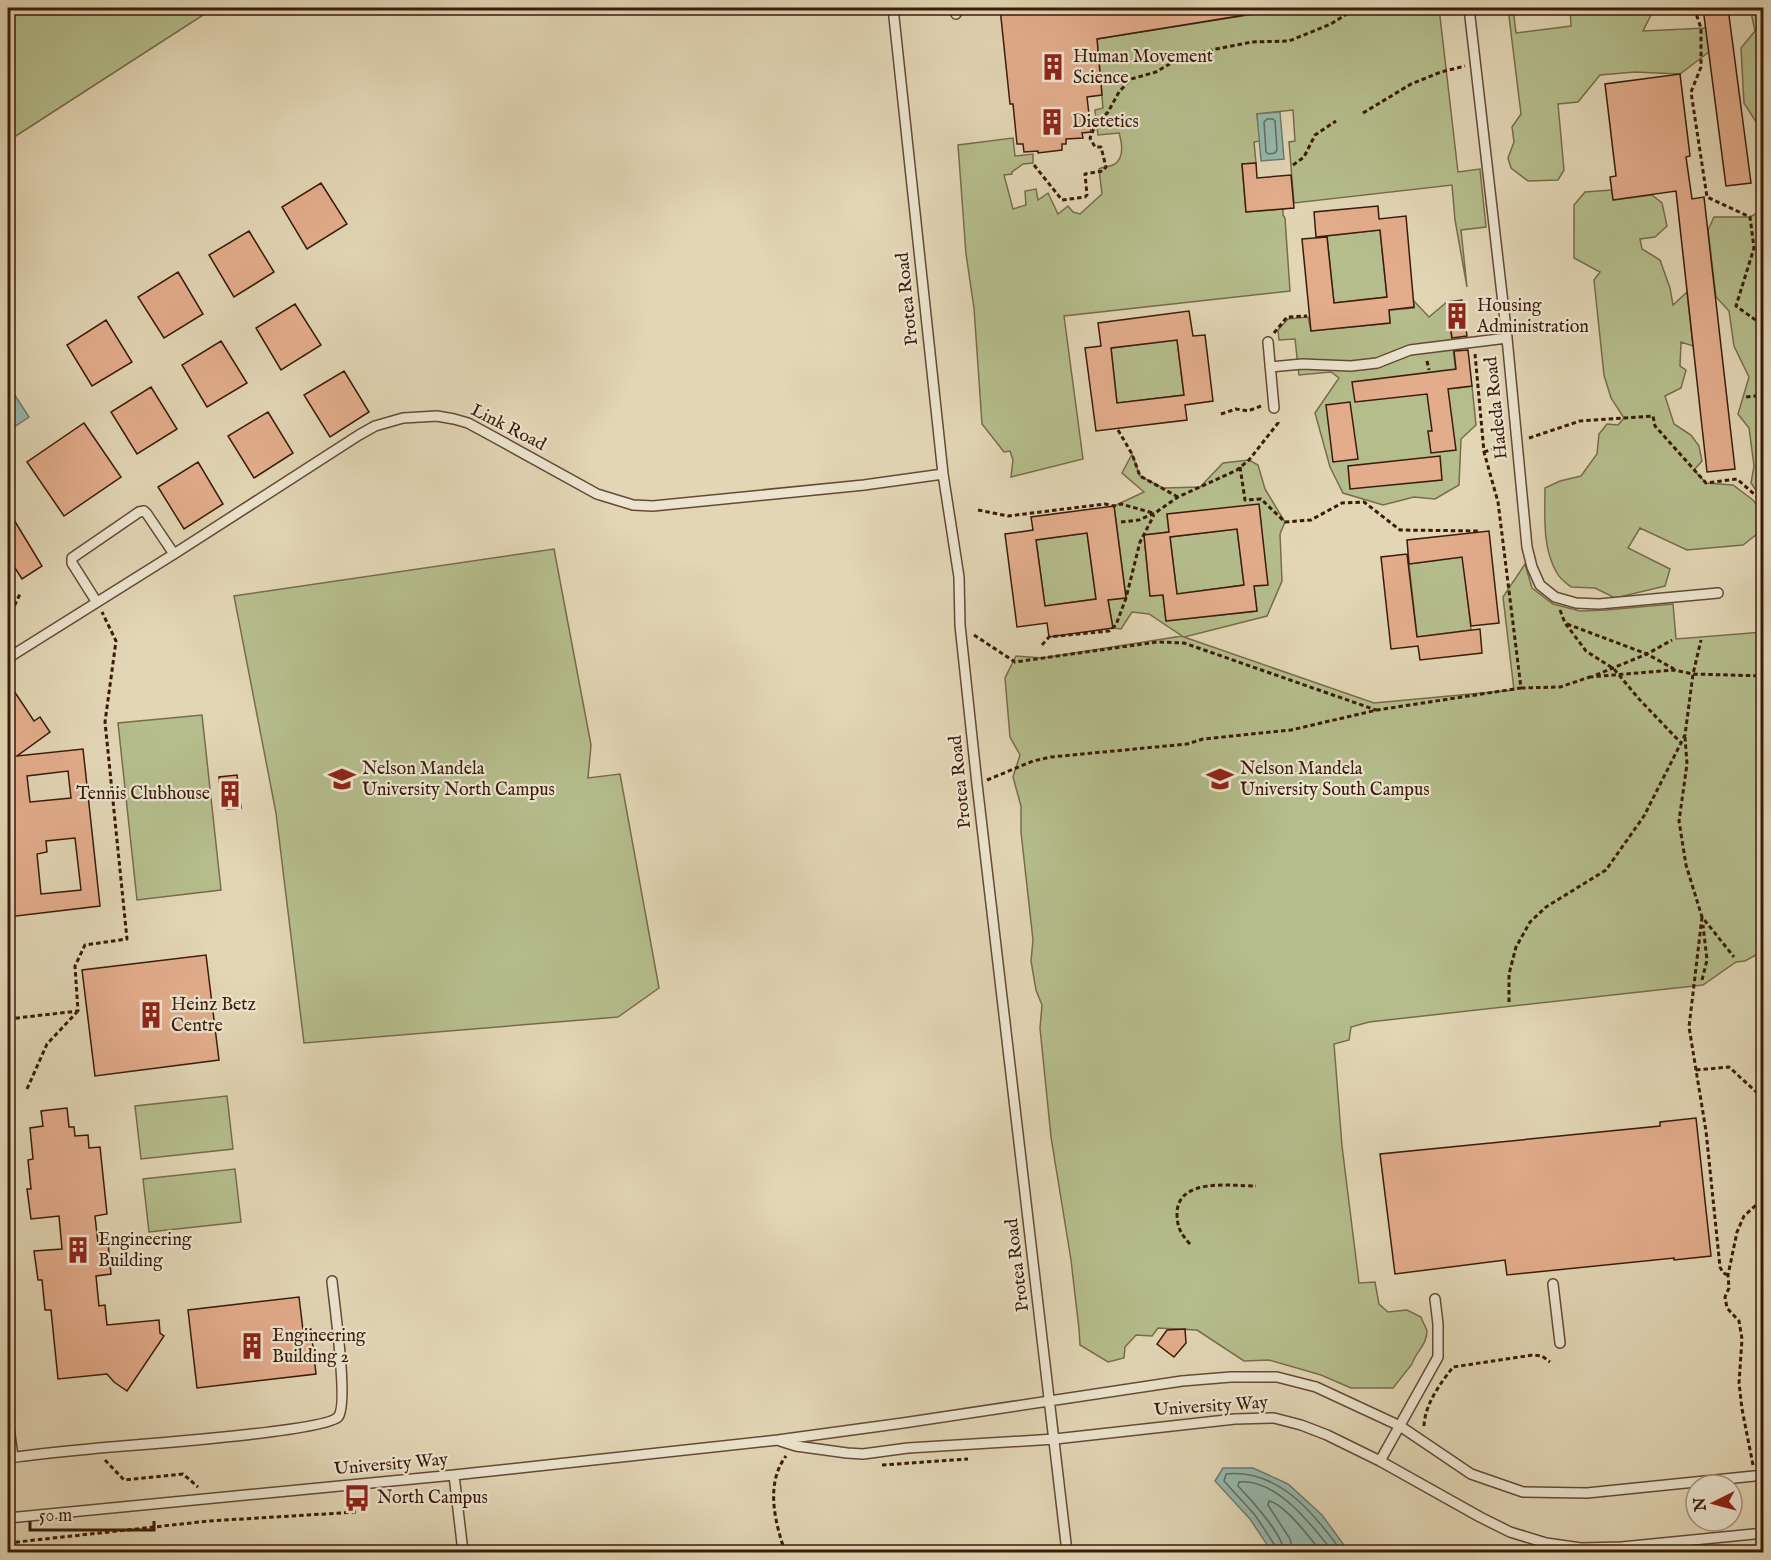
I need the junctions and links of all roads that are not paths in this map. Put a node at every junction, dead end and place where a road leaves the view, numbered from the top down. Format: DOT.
graph roads {
  1 [pos="893,8"];
  2 [pos="1469,8"];
  3 [pos="1507,338"];
  4 [pos="1268,342"];
  5 [pos="1270,367"];
  6 [pos="1274,404"];
  7 [pos="944,474"];
  8 [pos="174,554"];
  9 [pos="1718,593"];
  10 [pos="96,601"];
  11 [pos="8,658"];
  12 [pos="332,1281"];
  13 [pos="1553,1284"];
  14 [pos="1435,1299"];
  15 [pos="1560,1343"];
  16 [pos="1051,1401"];
  17 [pos="8,1420"];
  18 [pos="1400,1426"];
  19 [pos="1055,1439"];
  20 [pos="778,1440"];
  21 [pos="10,1458"];
  22 [pos="1380,1461"];
  23 [pos="454,1475"];
  24 [pos="1759,1476"];
  25 [pos="8,1518"];
  26 [pos="1764,1533"];
  27 [pos="463,1552"];
  28 [pos="1067,1552"];
  1 -- 7 [label="lane, Protea Road"];
  2 -- 3 [label="lane, Hadeda Road"];
  3 -- 5 [label="lane"];
  3 -- 9 [label="lane, Hadeda Road"];
  4 -- 5 [label="lane"];
  5 -- 6 [label="lane"];
  7 -- 8 [label="lane, Link Road"];
  7 -- 16 [label="lane, Protea Road"];
  8 -- 10 [label="lane, Link Road"];
  8 -- 10 [label="lane"];
  10 -- 11 [label="lane, Link Road"];
  12 -- 21 [label="lane"];
  13 -- 15 [label="lane"];
  14 -- 18 [label="lane"];
  16 -- 18 [label="lane, University Way"];
  16 -- 19 [label="lane, Protea Road"];
  16 -- 20 [label="lane, University Way"];
  17 -- 21 [label="lane"];
  18 -- 22 [label="lane"];
  18 -- 24 [label="lane, University Way"];
  19 -- 20 [label="lane, University Way"];
  19 -- 22 [label="lane, University Way"];
  19 -- 28 [label="lane, Protea Road"];
  20 -- 23 [label="lane, University Way"];
  22 -- 26 [label="lane, University Way"];
  23 -- 25 [label="lane, University Way"];
  23 -- 27 [label="lane"];
}
